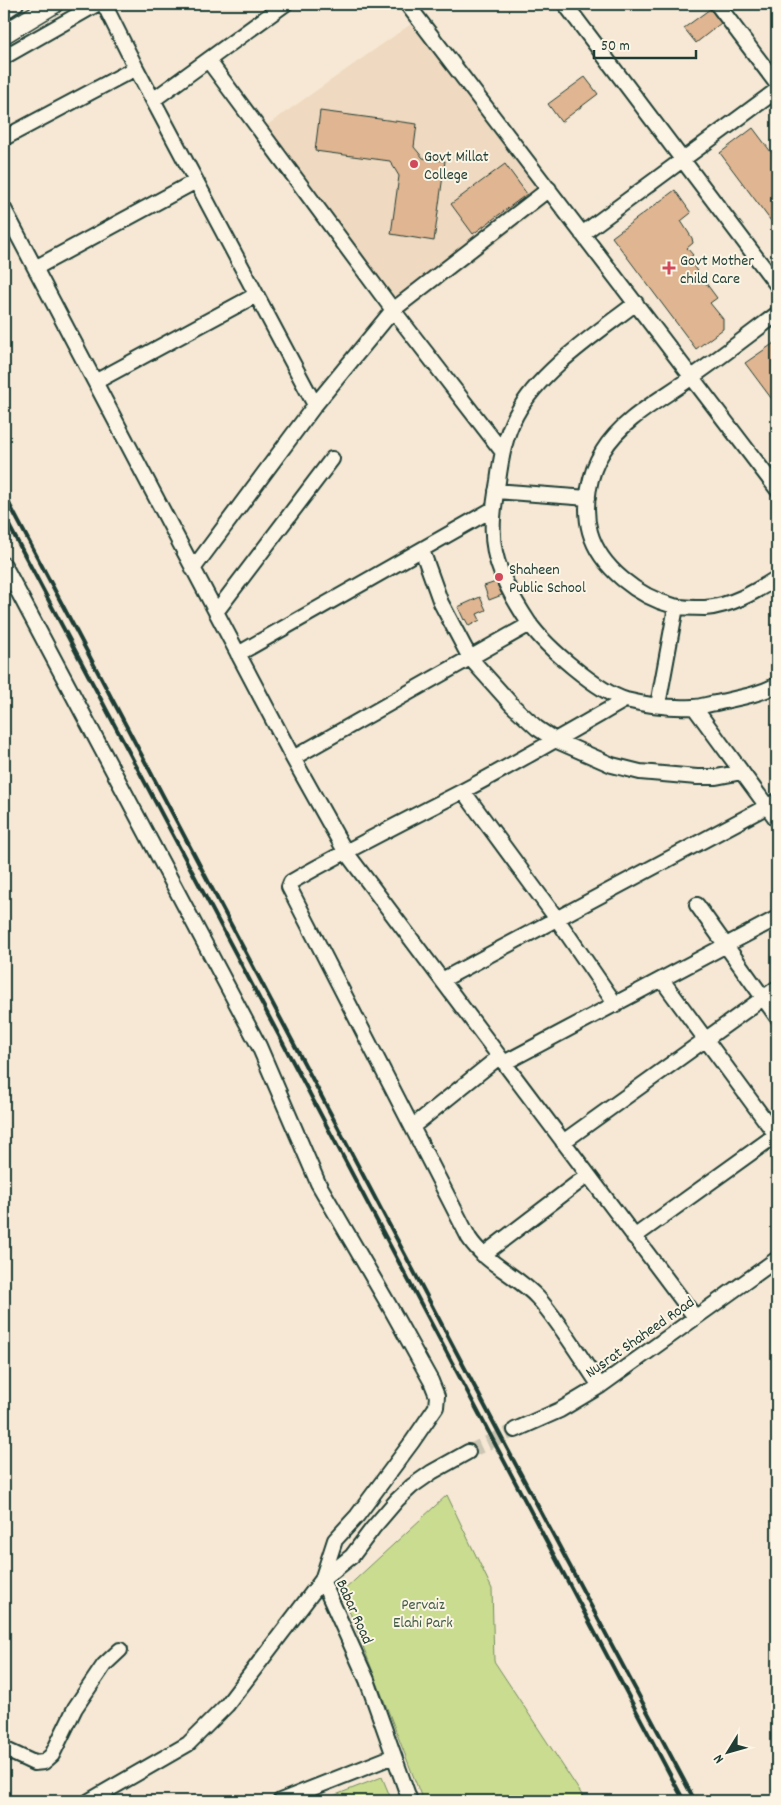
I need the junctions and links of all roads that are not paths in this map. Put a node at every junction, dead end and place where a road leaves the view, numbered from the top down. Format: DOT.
graph roads {
  1 [pos="16,4"];
  2 [pos="54,4"];
  3 [pos="97,4"];
  4 [pos="104,4"];
  5 [pos="285,4"];
  6 [pos="408,4"];
  7 [pos="564,4"];
  8 [pos="718,4"];
  9 [pos="4,12"];
  10 [pos="4,34"];
  11 [pos="4,56"];
  12 [pos="208,60"];
  13 [pos="136,68"];
  14 [pos="777,84"];
  15 [pos="777,90"];
  16 [pos="153,100"];
  17 [pos="4,138"];
  18 [pos="682,160"];
  19 [pos="196,181"];
  20 [pos="549,189"];
  21 [pos="4,208"];
  22 [pos="582,234"];
  23 [pos="35,268"];
  24 [pos="777,285"];
  25 [pos="256,295"];
  26 [pos="636,303"];
  27 [pos="393,310"];
  28 [pos="777,314"];
  29 [pos="692,378"];
  30 [pos="95,382"];
  31 [pos="315,405"];
  32 [pos="502,451"];
  33 [pos="332,459"];
  34 [pos="777,489"];
  35 [pos="496,491"];
  36 [pos="588,498"];
  37 [pos="493,510"];
  38 [pos="422,550"];
  39 [pos="4,564"];
  40 [pos="194,569"];
  41 [pos="777,578"];
  42 [pos="676,606"];
  43 [pos="216,612"];
  44 [pos="530,624"];
  45 [pos="238,654"];
  46 [pos="470,658"];
  47 [pos="776,689"];
  48 [pos="625,700"];
  49 [pos="658,705"];
  50 [pos="694,707"];
  51 [pos="555,740"];
  52 [pos="293,758"];
  53 [pos="742,772"];
  54 [pos="463,791"];
  55 [pos="772,804"];
  56 [pos="777,820"];
  57 [pos="344,851"];
  58 [pos="698,905"];
  59 [pos="777,918"];
  60 [pos="557,919"];
  61 [pos="726,945"];
  62 [pos="442,980"];
  63 [pos="662,980"];
  64 [pos="777,988"];
  65 [pos="764,998"];
  66 [pos="616,1005"];
  67 [pos="777,1017"];
  68 [pos="706,1039"];
  69 [pos="502,1060"];
  70 [pos="412,1127"];
  71 [pos="777,1134"];
  72 [pos="563,1142"];
  73 [pos="588,1175"];
  74 [pos="634,1236"];
  75 [pos="483,1255"];
  76 [pos="777,1259"];
  77 [pos="695,1318"];
  78 [pos="600,1386"];
  79 [pos="515,1430"];
  80 [pos="468,1452"];
  81 [pos="322,1580"];
  82 [pos="120,1650"];
  83 [pos="4,1750"];
  84 [pos="394,1756"];
  85 [pos="89,1801"];
  86 [pos="280,1801"];
  87 [pos="410,1801"];
  1 -- 9 [label="street"];
  2 -- 10 [label="main road"];
  3 -- 11 [label="street"];
  4 -- 13 [label="street"];
  5 -- 12 [label="street"];
  6 -- 20 [label="street"];
  7 -- 18 [label="street"];
  8 -- 14 [label="street"];
  12 -- 16 [label="street"];
  12 -- 27 [label="street"];
  13 -- 16 [label="street"];
  13 -- 17 [label="street"];
  15 -- 18 [label="street"];
  16 -- 19 [label="street"];
  18 -- 22 [label="street"];
  18 -- 24 [label="street"];
  19 -- 23 [label="street"];
  19 -- 25 [label="street"];
  20 -- 22 [label="street"];
  20 -- 27 [label="street"];
  21 -- 23 [label="street"];
  22 -- 26 [label="street"];
  23 -- 30 [label="street"];
  25 -- 30 [label="street"];
  25 -- 31 [label="street"];
  26 -- 29 [label="street"];
  26 -- 32 [label="street"];
  27 -- 31 [label="street"];
  27 -- 32 [label="street"];
  28 -- 29 [label="street"];
  29 -- 34 [label="street"];
  29 -- 36 [label="street"];
  30 -- 40 [label="street"];
  31 -- 40 [label="street"];
  32 -- 35 [label="street"];
  33 -- 43 [label="street"];
  35 -- 36 [label="street"];
  35 -- 37 [label="street"];
  36 -- 42 [label="street"];
  37 -- 38 [label="street"];
  37 -- 44 [label="street"];
  38 -- 45 [label="street"];
  38 -- 46 [label="street"];
  39 -- 81 [label="street"];
  40 -- 43 [label="street"];
  41 -- 42 [label="street"];
  42 -- 49 [label="street"];
  43 -- 45 [label="street"];
  44 -- 46 [label="street"];
  44 -- 48 [label="street"];
  45 -- 52 [label="street"];
  46 -- 51 [label="street"];
  46 -- 52 [label="street"];
  47 -- 50 [label="street"];
  48 -- 49 [label="street"];
  48 -- 51 [label="street"];
  49 -- 50 [label="street"];
  50 -- 53 [label="street"];
  51 -- 53 [label="street"];
  51 -- 54 [label="street"];
  52 -- 57 [label="street"];
  53 -- 55 [label="street"];
  54 -- 57 [label="street"];
  54 -- 60 [label="street"];
  55 -- 56 [label="street"];
  55 -- 60 [label="street"];
  57 -- 62 [label="street"];
  57 -- 70 [label="street"];
  58 -- 61 [label="street"];
  59 -- 61 [label="street"];
  60 -- 62 [label="street"];
  60 -- 66 [label="street"];
  61 -- 63 [label="street"];
  61 -- 65 [label="street"];
  62 -- 69 [label="street"];
  63 -- 66 [label="street"];
  63 -- 68 [label="street"];
  64 -- 65 [label="street"];
  65 -- 67 [label="street"];
  65 -- 68 [label="street"];
  66 -- 69 [label="street"];
  68 -- 71 [label="street"];
  68 -- 72 [label="street"];
  69 -- 70 [label="street"];
  69 -- 72 [label="street"];
  70 -- 75 [label="street"];
  71 -- 74 [label="street"];
  72 -- 73 [label="street"];
  73 -- 74 [label="street"];
  73 -- 75 [label="street"];
  74 -- 77 [label="street"];
  75 -- 78 [label="street"];
  76 -- 77 [label="street, Nusrat Shaheed Road"];
  77 -- 78 [label="street, Nusrat Shaheed Road"];
  78 -- 79 [label="street, Nusrat Shaheed Road"];
  80 -- 81 [label="street, Babar Road"];
  81 -- 84 [label="street, Babar Road"];
  81 -- 85 [label="street"];
  82 -- 83 [label="street"];
  84 -- 86 [label="street"];
  84 -- 87 [label="street, Babar Road"];
}
